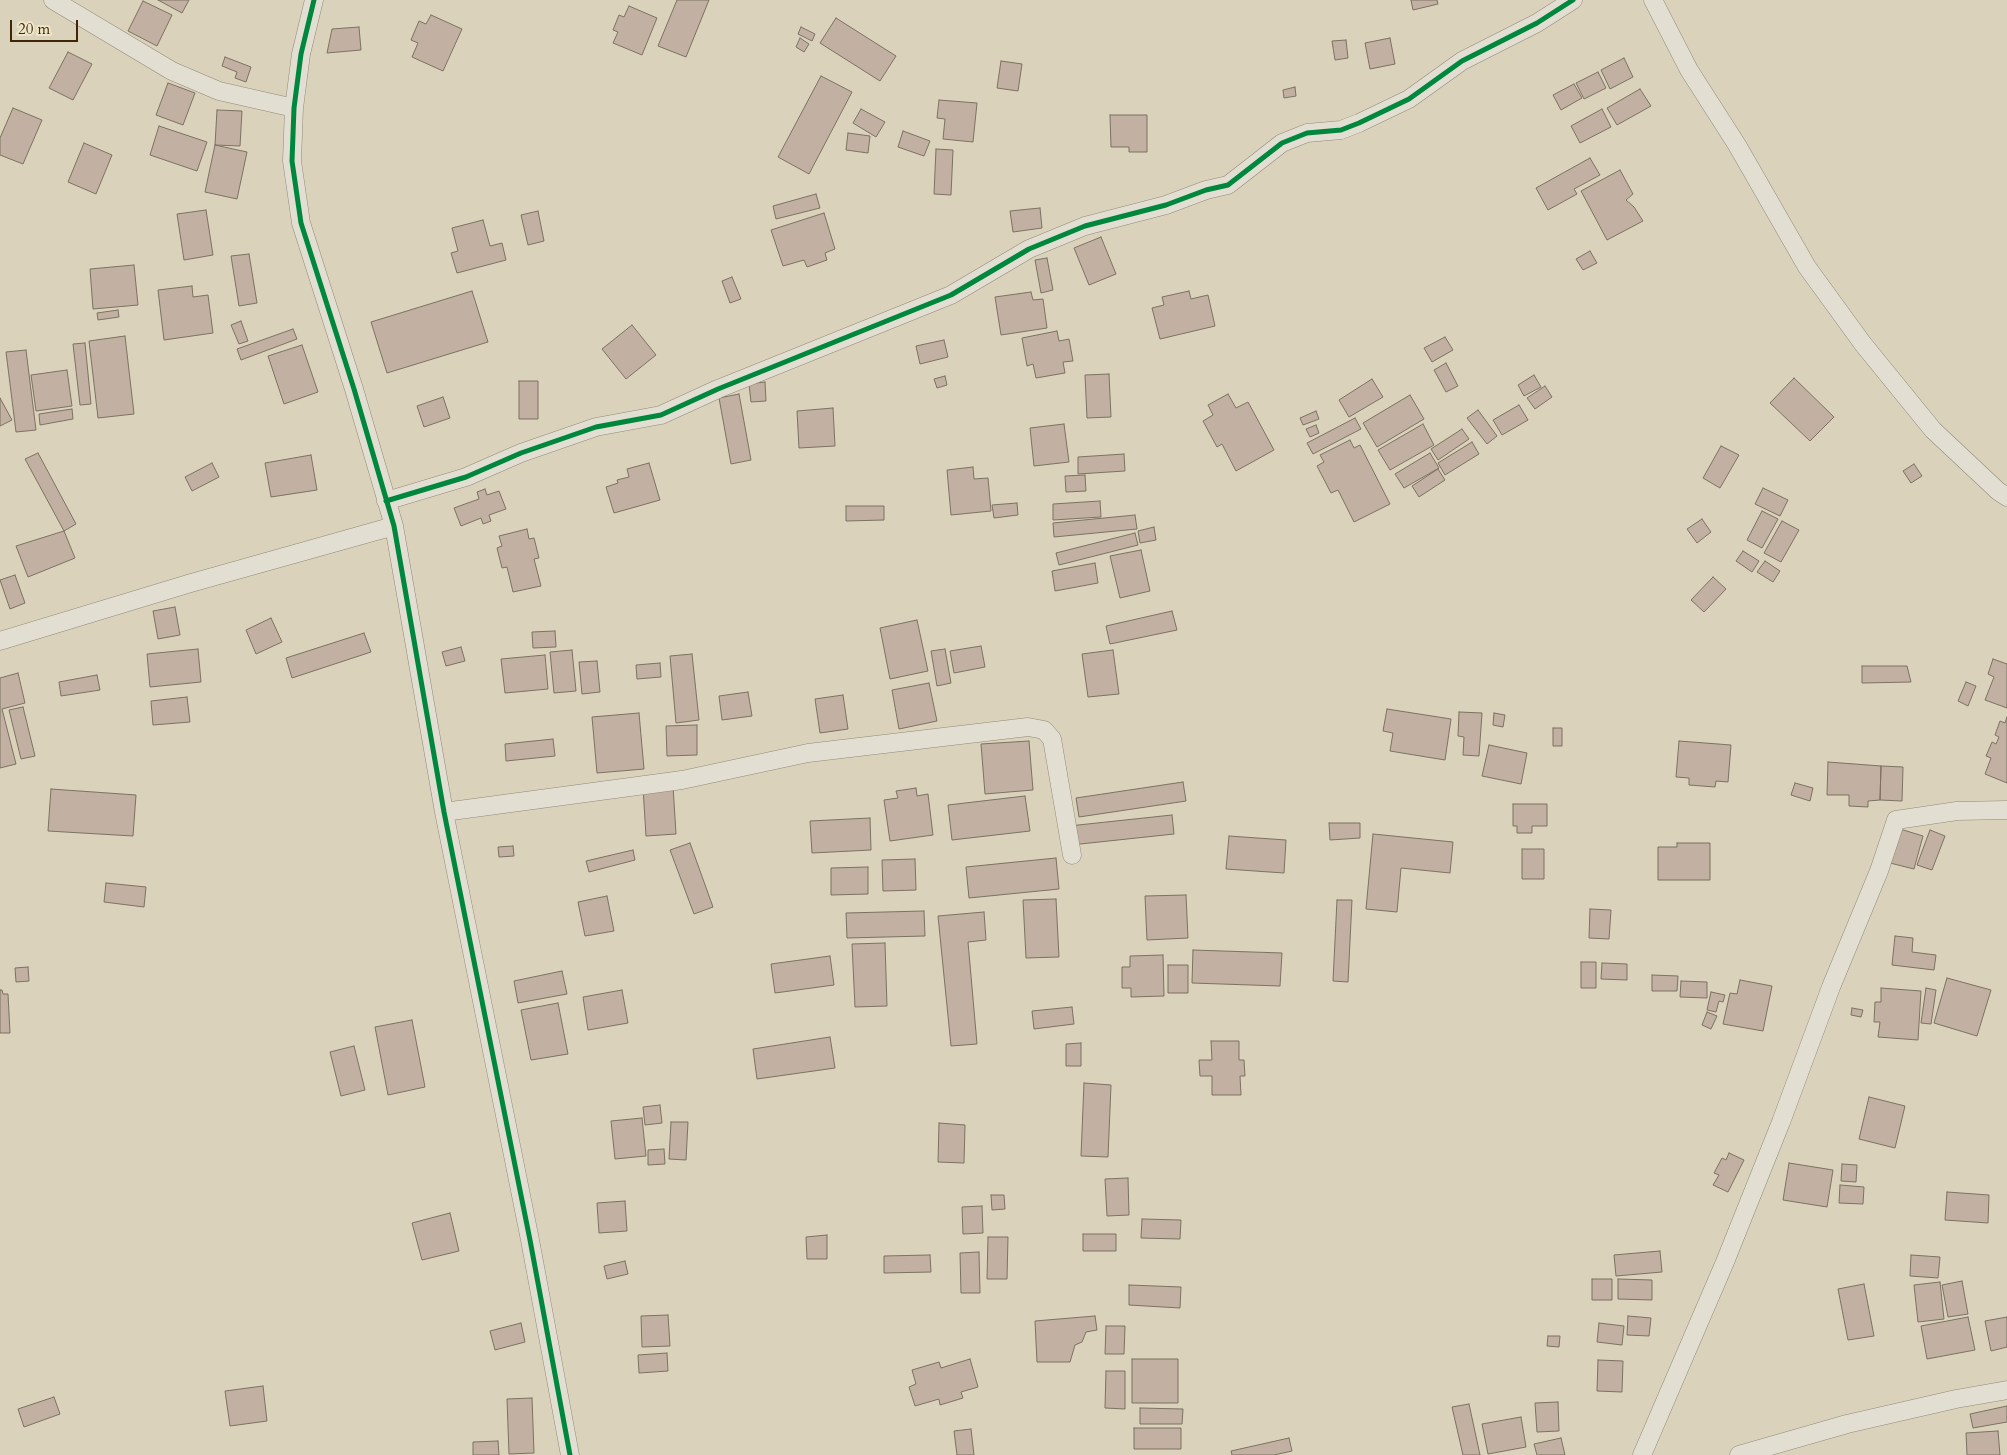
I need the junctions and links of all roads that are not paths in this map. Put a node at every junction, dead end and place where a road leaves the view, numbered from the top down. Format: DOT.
graph roads {
  1 [pos="53,0"];
  2 [pos="314,0"];
  3 [pos="1573,0"];
  4 [pos="1653,0"];
  5 [pos="294,108"];
  6 [pos="2007,497"];
  7 [pos="386,501"];
  8 [pos="394,526"];
  9 [pos="0,640"];
  10 [pos="2007,810"];
  11 [pos="444,812"];
  12 [pos="1072,855"];
  13 [pos="2007,1390"];
  14 [pos="570,1455"];
  15 [pos="1642,1455"];
  16 [pos="1739,1455"];
  1 -- 5 [label="street"];
  2 -- 5 [label="street"];
  3 -- 7 [label="street"];
  4 -- 6 [label="street"];
  5 -- 7 [label="street"];
  7 -- 8 [label="street"];
  8 -- 9 [label="street"];
  8 -- 11 [label="street"];
  10 -- 15 [label="street"];
  11 -- 12 [label="street"];
  11 -- 14 [label="street"];
  13 -- 16 [label="street"];
}
